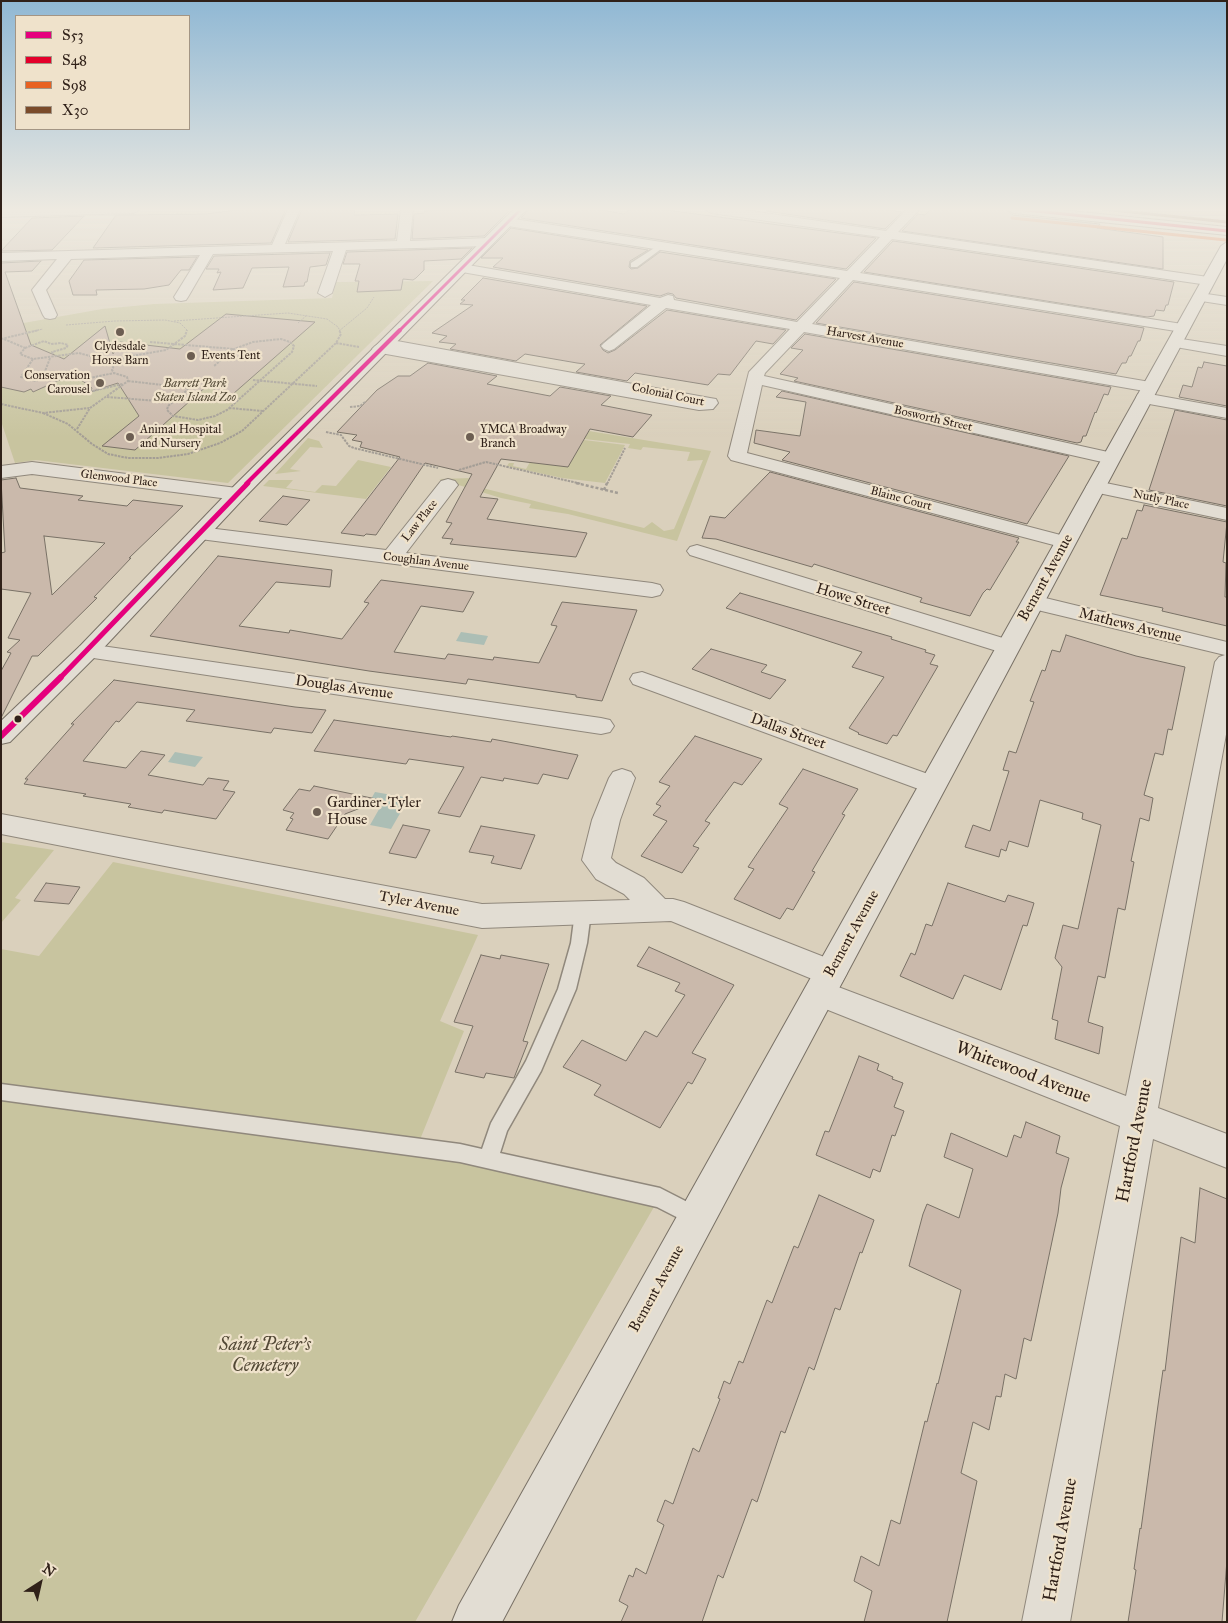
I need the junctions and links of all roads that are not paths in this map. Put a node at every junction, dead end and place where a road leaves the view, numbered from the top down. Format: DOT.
graph roads {
  1 [pos="43,285"];
  2 [pos="188,285"];
  3 [pos="329,285"];
  4 [pos="444,285"];
  5 [pos="571,285"];
  6 [pos="841,285"];
  7 [pos="898,285"];
  8 [pos="1166,285"];
  9 [pos="326,293"];
  10 [pos="1212,293"];
  11 [pos="181,297"];
  12 [pos="666,301"];
  13 [pos="50,315"];
  14 [pos="802,325"];
  15 [pos="1178,335"];
  16 [pos="609,346"];
  17 [pos="377,347"];
  18 [pos="1227,351"];
  19 [pos="573,380"];
  20 [pos="755,380"];
  21 [pos="1149,389"];
  22 [pos="1227,413"];
  23 [pos="1111,458"];
  24 [pos="1,472"];
  25 [pos="447,475"];
  26 [pos="1096,487"];
  27 [pos="237,494"];
  28 [pos="1227,514"];
  29 [pos="200,533"];
  30 [pos="1066,542"];
  31 [pos="697,551"];
  32 [pos="392,558"];
  33 [pos="652,590"];
  34 [pos="1033,602"];
  35 [pos="1008,648"];
  36 [pos="1227,649"];
  37 [pos="88,651"];
  38 [pos="1227,662"];
  39 [pos="642,679"];
  40 [pos="601,726"];
  41 [pos="1,736"];
  42 [pos="622,778"];
  43 [pos="933,785"];
  44 [pos="1,824"];
  45 [pos="657,910"];
  46 [pos="583,912"];
  47 [pos="825,983"];
  48 [pos="1,1092"];
  49 [pos="1139,1118"];
  50 [pos="1227,1152"];
  51 [pos="488,1160"];
  52 [pos="696,1217"];
  53 [pos="476,1622"];
  54 [pos="1046,1622"];
  1 -- 13 [label="street"];
  2 -- 11 [label="street"];
  3 -- 9 [label="street"];
  4 -- 17 [label="street"];
  5 -- 12 [label="street, Harvest Avenue"];
  6 -- 14 [label="street"];
  7 -- 15 [label="street"];
  8 -- 10 [label="street"];
  10 -- 15 [label="street, Bement Avenue"];
  12 -- 14 [label="street, Harvest Avenue"];
  12 -- 16 [label="street"];
  14 -- 20 [label="street"];
  14 -- 21 [label="street, Harvest Avenue"];
  15 -- 18 [label="street"];
  15 -- 21 [label="street, Bement Avenue"];
  17 -- 19 [label="street, Colonial Court"];
  17 -- 27 [label="street"];
  19 -- 19 [label="street, Colonial Court"];
  20 -- 23 [label="street, Bosworth Street"];
  20 -- 30 [label="street, Blaine Court"];
  21 -- 22 [label="street, Harvest Avenue"];
  21 -- 23 [label="street, Bement Avenue"];
  23 -- 26 [label="street, Bement Avenue"];
  24 -- 27 [label="street, Glenwood Place"];
  25 -- 32 [label="street, Law Place"];
  26 -- 28 [label="street, Nutly Place"];
  26 -- 30 [label="street, Bement Avenue"];
  27 -- 29 [label="street"];
  29 -- 32 [label="street, Coughlan Avenue"];
  29 -- 37 [label="street"];
  30 -- 34 [label="street, Bement Avenue"];
  31 -- 35 [label="street, Howe Street"];
  32 -- 33 [label="street, Coughlan Avenue"];
  34 -- 35 [label="street, Bement Avenue"];
  34 -- 36 [label="street, Mathews Avenue"];
  35 -- 43 [label="street, Bement Avenue"];
  37 -- 40 [label="street, Douglas Avenue"];
  37 -- 41 [label="street"];
  38 -- 49 [label="street, Hartford Avenue"];
  39 -- 43 [label="street, Dallas Street"];
  42 -- 45 [label="street"];
  43 -- 47 [label="street, Bement Avenue"];
  44 -- 46 [label="street, Tyler Avenue"];
  45 -- 46 [label="street, Tyler Avenue"];
  45 -- 47 [label="street, Tyler Avenue"];
  46 -- 51 [label="lane"];
  47 -- 49 [label="street, Whitewood Avenue"];
  47 -- 52 [label="street, Bement Avenue"];
  48 -- 51 [label="lane"];
  49 -- 50 [label="street, Whitewood Avenue"];
  49 -- 54 [label="street, Hartford Avenue"];
  51 -- 52 [label="lane"];
  52 -- 53 [label="street, Bement Avenue"];
}
